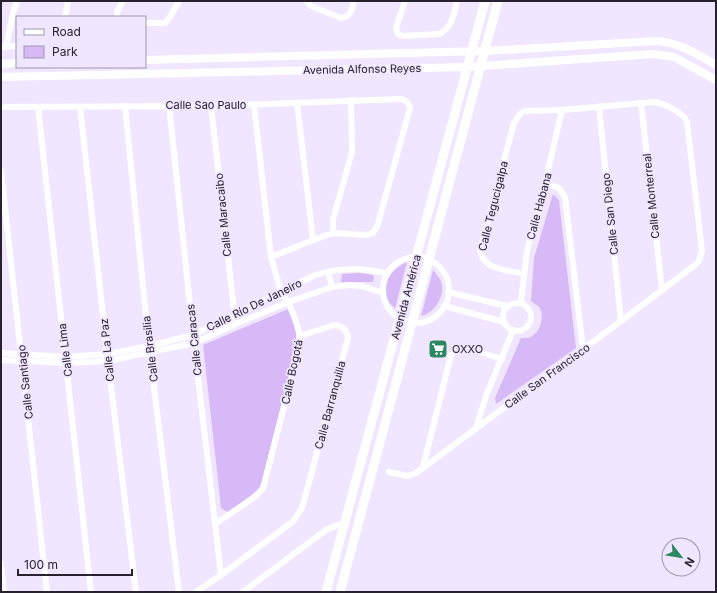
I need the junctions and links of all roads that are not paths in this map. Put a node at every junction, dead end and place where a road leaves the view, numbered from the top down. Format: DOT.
graph roads {
  1 [pos="17,1"];
  2 [pos="68,1"];
  3 [pos="123,1"];
  4 [pos="179,1"];
  5 [pos="306,1"];
  6 [pos="354,1"];
  7 [pos="405,1"];
  8 [pos="457,1"];
  9 [pos="485,1"];
  10 [pos="498,1"];
  11 [pos="65,16"];
  12 [pos="117,16"];
  13 [pos="146,23"];
  14 [pos="16,46"];
  15 [pos="4,47"];
  16 [pos="471,51"];
  17 [pos="484,51"];
  18 [pos="146,60"];
  19 [pos="16,63"];
  20 [pos="1,64"];
  21 [pos="715,65"];
  22 [pos="482,66"];
  23 [pos="467,67"];
  24 [pos="708,75"];
  25 [pos="1,77"];
  26 [pos="716,80"];
  27 [pos="351,100"];
  28 [pos="297,102"];
  29 [pos="641,103"];
  30 [pos="254,104"];
  31 [pos="168,105"];
  32 [pos="124,106"];
  33 [pos="211,106"];
  34 [pos="1,107"];
  35 [pos="38,107"];
  36 [pos="80,107"];
  37 [pos="599,107"];
  38 [pos="562,110"];
  39 [pos="1,171"];
  40 [pos="545,183"];
  41 [pos="333,233"];
  42 [pos="313,240"];
  43 [pos="271,257"];
  44 [pos="416,257"];
  45 [pos="429,260"];
  46 [pos="328,272"];
  47 [pos="387,273"];
  48 [pos="524,274"];
  49 [pos="332,287"];
  50 [pos="662,290"];
  51 [pos="281,292"];
  52 [pos="383,292"];
  53 [pos="448,292"];
  54 [pos="468,297"];
  55 [pos="288,302"];
  56 [pos="521,302"];
  57 [pos="444,306"];
  58 [pos="507,306"];
  59 [pos="464,310"];
  60 [pos="234,316"];
  61 [pos="400,319"];
  62 [pos="622,321"];
  63 [pos="412,322"];
  64 [pos="504,322"];
  65 [pos="236,324"];
  66 [pos="513,330"];
  67 [pos="193,335"];
  68 [pos="300,336"];
  69 [pos="194,343"];
  70 [pos="149,346"];
  71 [pos="583,349"];
  72 [pos="1,353"];
  73 [pos="150,353"];
  74 [pos="22,354"];
  75 [pos="108,354"];
  76 [pos="502,359"];
  77 [pos="1,360"];
  78 [pos="66,360"];
  79 [pos="23,361"];
  80 [pos="108,361"];
  81 [pos="476,428"];
  82 [pos="423,467"];
  83 [pos="389,472"];
  84 [pos="349,508"];
  85 [pos="362,511"];
  86 [pos="345,522"];
  87 [pos="215,524"];
  88 [pos="1,564"];
  89 [pos="221,575"];
  90 [pos="4,592"];
  91 [pos="47,592"];
  92 [pos="91,592"];
  93 [pos="136,592"];
  94 [pos="179,592"];
  95 [pos="196,592"];
  96 [pos="243,592"];
  97 [pos="326,592"];
  98 [pos="340,592"];
  1 -- 15 [label="street"];
  2 -- 11 [label="street"];
  3 -- 12 [label="street"];
  4 -- 13 [label="street"];
  5 -- 6 [label="street"];
  7 -- 8 [label="street"];
  9 -- 16 [label="main road, Avenida América"];
  10 -- 17 [label="main road, Avenida América"];
  14 -- 15 [label="street"];
  16 -- 17 [label="street, Avenida Alfonso Reyes"];
  16 -- 18 [label="street, Avenida Alfonso Reyes"];
  16 -- 23 [label="main road, Avenida América"];
  17 -- 21 [label="street, Avenida Alfonso Reyes"];
  17 -- 22 [label="main road, Avenida América"];
  19 -- 20 [label="street"];
  21 -- 24 [label="street"];
  22 -- 23 [label="street, Avenida Alfonso Reyes"];
  22 -- 24 [label="street, Avenida Alfonso Reyes"];
  22 -- 45 [label="main road, Avenida América"];
  23 -- 25 [label="street, Avenida Alfonso Reyes"];
  23 -- 44 [label="main road, Avenida América"];
  24 -- 26 [label="street, Avenida Alfonso Reyes"];
  27 -- 28 [label="street, Calle Sao Paulo"];
  27 -- 41 [label="street"];
  27 -- 41 [label="street, Calle Sao Paulo"];
  28 -- 30 [label="street, Calle Sao Paulo"];
  28 -- 42 [label="street"];
  29 -- 37 [label="street"];
  29 -- 50 [label="street, Calle Monterreal"];
  29 -- 50 [label="street, Calle San Francisco"];
  30 -- 33 [label="street, Calle Sao Paulo"];
  30 -- 43 [label="street, Calle Bogotá"];
  31 -- 32 [label="street, Calle Sao Paulo"];
  31 -- 33 [label="street, Calle Sao Paulo"];
  31 -- 67 [label="street, Calle Caracas"];
  32 -- 36 [label="street, Calle Sao Paulo"];
  32 -- 70 [label="street, Calle Brasilia"];
  33 -- 60 [label="street, Calle Maracaibo"];
  34 -- 35 [label="street, Calle Sao Paulo"];
  35 -- 36 [label="street, Calle Sao Paulo"];
  35 -- 78 [label="street, Calle Lima"];
  36 -- 75 [label="street, Calle La Paz"];
  37 -- 38 [label="street"];
  37 -- 62 [label="street, Calle San Diego"];
  38 -- 40 [label="street, Calle Habana"];
  38 -- 48 [label="street, Calle Tegucigalpa"];
  39 -- 74 [label="street, Calle Santiago"];
  40 -- 48 [label="street, Calle Habana"];
  40 -- 71 [label="street"];
  41 -- 42 [label="street"];
  42 -- 43 [label="street"];
  43 -- 51 [label="street, Calle Bogotá"];
  44 -- 45 [label="street"];
  44 -- 47 [label="street"];
  44 -- 61 [label="main road, Avenida América"];
  45 -- 53 [label="street"];
  45 -- 63 [label="main road, Avenida América"];
  46 -- 47 [label="street, Calle Río De Janeiro"];
  46 -- 49 [label="street"];
  46 -- 51 [label="street, Calle Río De Janeiro"];
  47 -- 52 [label="street"];
  48 -- 56 [label="street, Calle Habana"];
  49 -- 52 [label="street, Calle Río De Janeiro"];
  49 -- 55 [label="street, Calle Río De Janeiro"];
  50 -- 62 [label="street, Calle San Francisco"];
  51 -- 55 [label="street, Calle Bogotá"];
  51 -- 60 [label="street, Calle Río De Janeiro"];
  52 -- 61 [label="street"];
  53 -- 54 [label="street"];
  53 -- 57 [label="street"];
  54 -- 58 [label="street"];
  54 -- 59 [label="street"];
  55 -- 65 [label="street, Calle Río De Janeiro"];
  55 -- 68 [label="street, Calle Bogotá"];
  56 -- 58 [label="street"];
  56 -- 66 [label="street"];
  57 -- 59 [label="street"];
  57 -- 63 [label="street"];
  58 -- 64 [label="street"];
  59 -- 64 [label="street"];
  60 -- 65 [label="street, Calle Maracaibo"];
  60 -- 67 [label="street, Calle Río De Janeiro"];
  61 -- 63 [label="street"];
  61 -- 84 [label="main road, Avenida América"];
  62 -- 71 [label="street, Calle San Francisco"];
  63 -- 85 [label="main road, Avenida América"];
  64 -- 66 [label="street"];
  65 -- 69 [label="street, Calle Río De Janeiro"];
  66 -- 76 [label="street"];
  67 -- 69 [label="street, Calle Caracas"];
  67 -- 70 [label="street, Calle Río De Janeiro"];
  68 -- 87 [label="street, Calle Bogotá"];
  68 -- 89 [label="street, Calle Barranquilla"];
  69 -- 73 [label="street, Calle Río De Janeiro"];
  69 -- 87 [label="street, Calle Caracas"];
  70 -- 73 [label="street, Calle Brasilia"];
  70 -- 75 [label="street, Calle Río De Janeiro"];
  71 -- 81 [label="street, Calle San Francisco"];
  72 -- 74 [label="street, Calle Río De Janeiro"];
  73 -- 80 [label="street, Calle Río De Janeiro"];
  73 -- 94 [label="street, Calle Brasilia"];
  74 -- 78 [label="street, Calle Río De Janeiro"];
  74 -- 79 [label="street, Calle Santiago"];
  75 -- 78 [label="street, Calle Río De Janeiro"];
  75 -- 80 [label="street, Calle La Paz"];
  76 -- 81 [label="street"];
  76 -- 82 [label="street"];
  77 -- 79 [label="street, Calle Río De Janeiro"];
  78 -- 79 [label="street, Calle Río De Janeiro"];
  78 -- 80 [label="street, Calle Río De Janeiro"];
  78 -- 92 [label="street, Calle Lima"];
  79 -- 91 [label="street, Calle Santiago"];
  80 -- 93 [label="street, Calle La Paz"];
  81 -- 82 [label="street, Calle San Francisco"];
  82 -- 83 [label="street, Calle San Francisco"];
  84 -- 85 [label="main road"];
  84 -- 86 [label="main road, Avenida América"];
  85 -- 98 [label="main road, Avenida América"];
  86 -- 96 [label="street"];
  86 -- 97 [label="main road, Avenida América"];
  87 -- 89 [label="street, Calle Caracas"];
  88 -- 90 [label="street"];
  89 -- 95 [label="street"];
}
